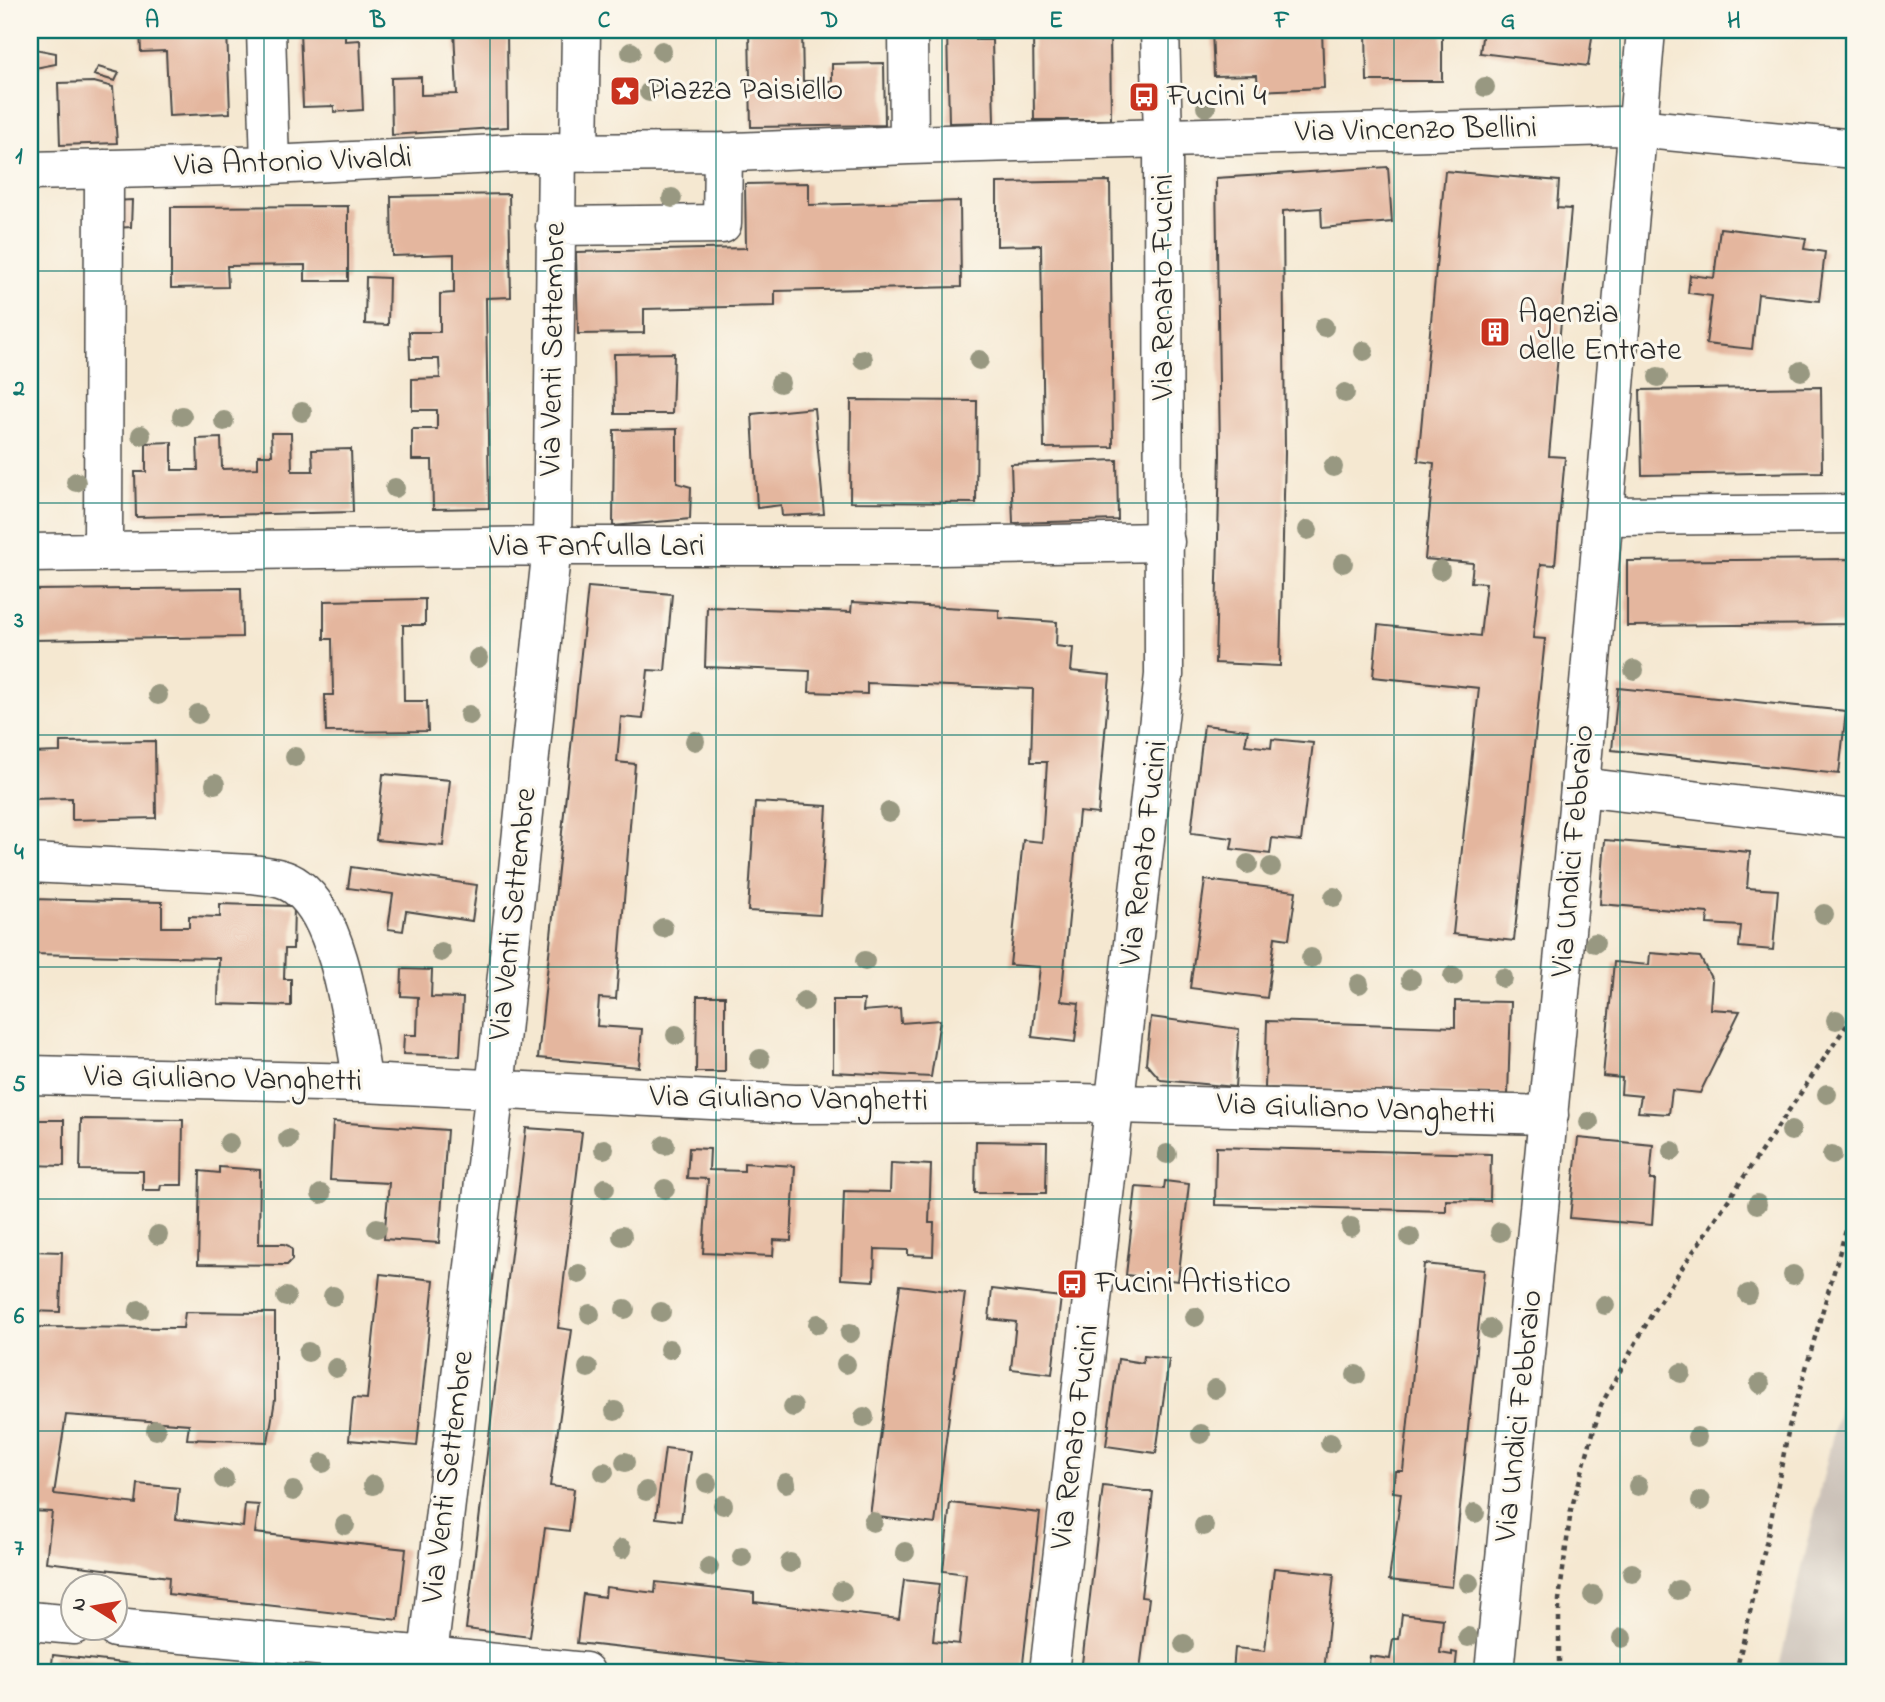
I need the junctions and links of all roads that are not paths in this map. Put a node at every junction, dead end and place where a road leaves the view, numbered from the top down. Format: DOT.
graph roads {
  1 [pos="267,30"];
  2 [pos="581,30"];
  3 [pos="908,30"];
  4 [pos="1160,30"];
  5 [pos="1646,30"];
  6 [pos="1638,127"];
  7 [pos="1163,138"];
  8 [pos="909,145"];
  9 [pos="1855,149"];
  10 [pos="568,152"];
  11 [pos="723,152"];
  12 [pos="270,165"];
  13 [pos="104,169"];
  14 [pos="30,171"];
  15 [pos="555,226"];
  16 [pos="1855,514"];
  17 [pos="1605,516"];
  18 [pos="1165,541"];
  19 [pos="552,546"];
  20 [pos="103,552"];
  21 [pos="30,553"];
  22 [pos="1580,788"];
  23 [pos="1855,819"];
  24 [pos="30,863"];
  25 [pos="30,1075"];
  26 [pos="363,1083"];
  27 [pos="495,1089"];
  28 [pos="1114,1104"];
  29 [pos="1549,1115"];
  30 [pos="30,1621"];
  31 [pos="60,1624"];
  32 [pos="130,1631"];
  33 [pos="427,1664"];
  34 [pos="585,1672"];
  35 [pos="1049,1672"];
  36 [pos="1494,1672"];
  1 -- 12 [label="street"];
  2 -- 10 [label="street, Via Venti Settembre"];
  3 -- 8 [label="street"];
  4 -- 7 [label="street, Via Renato Fucini"];
  5 -- 6 [label="street, Via Undici Febbraio"];
  6 -- 7 [label="street, Via Vincenzo Bellini"];
  6 -- 9 [label="street, Via Vincenzo Bellini"];
  6 -- 17 [label="street, Via Undici Febbraio"];
  7 -- 8 [label="street, Via Vincenzo Bellini"];
  7 -- 18 [label="street, Via Renato Fucini"];
  8 -- 11 [label="street, Via Vincenzo Bellini"];
  10 -- 11 [label="street, Via Antonio Vivaldi"];
  10 -- 12 [label="street, Via Antonio Vivaldi"];
  10 -- 15 [label="street, Via Venti Settembre"];
  11 -- 15 [label="street"];
  12 -- 13 [label="street, Via Antonio Vivaldi"];
  13 -- 14 [label="street, Via Antonio Vivaldi"];
  13 -- 20 [label="street"];
  15 -- 19 [label="street, Via Venti Settembre"];
  16 -- 17 [label="street"];
  17 -- 22 [label="street, Via Undici Febbraio"];
  18 -- 19 [label="street, Via Fanfulla Lari"];
  18 -- 28 [label="street, Via Renato Fucini"];
  19 -- 20 [label="street, Via Fanfulla Lari"];
  19 -- 27 [label="street, Via Venti Settembre"];
  20 -- 21 [label="street, Via Fanfulla Lari"];
  22 -- 23 [label="street"];
  22 -- 29 [label="street, Via Undici Febbraio"];
  24 -- 26 [label="street"];
  25 -- 26 [label="street, Via Giuliano Vanghetti"];
  26 -- 27 [label="street, Via Giuliano Vanghetti"];
  27 -- 28 [label="street, Via Giuliano Vanghetti"];
  27 -- 33 [label="street, Via Venti Settembre"];
  28 -- 29 [label="street, Via Giuliano Vanghetti"];
  28 -- 35 [label="street, Via Renato Fucini"];
  29 -- 36 [label="street, Via Undici Febbraio"];
  30 -- 31 [label="street"];
  32 -- 33 [label="street"];
  33 -- 34 [label="street"];
}
